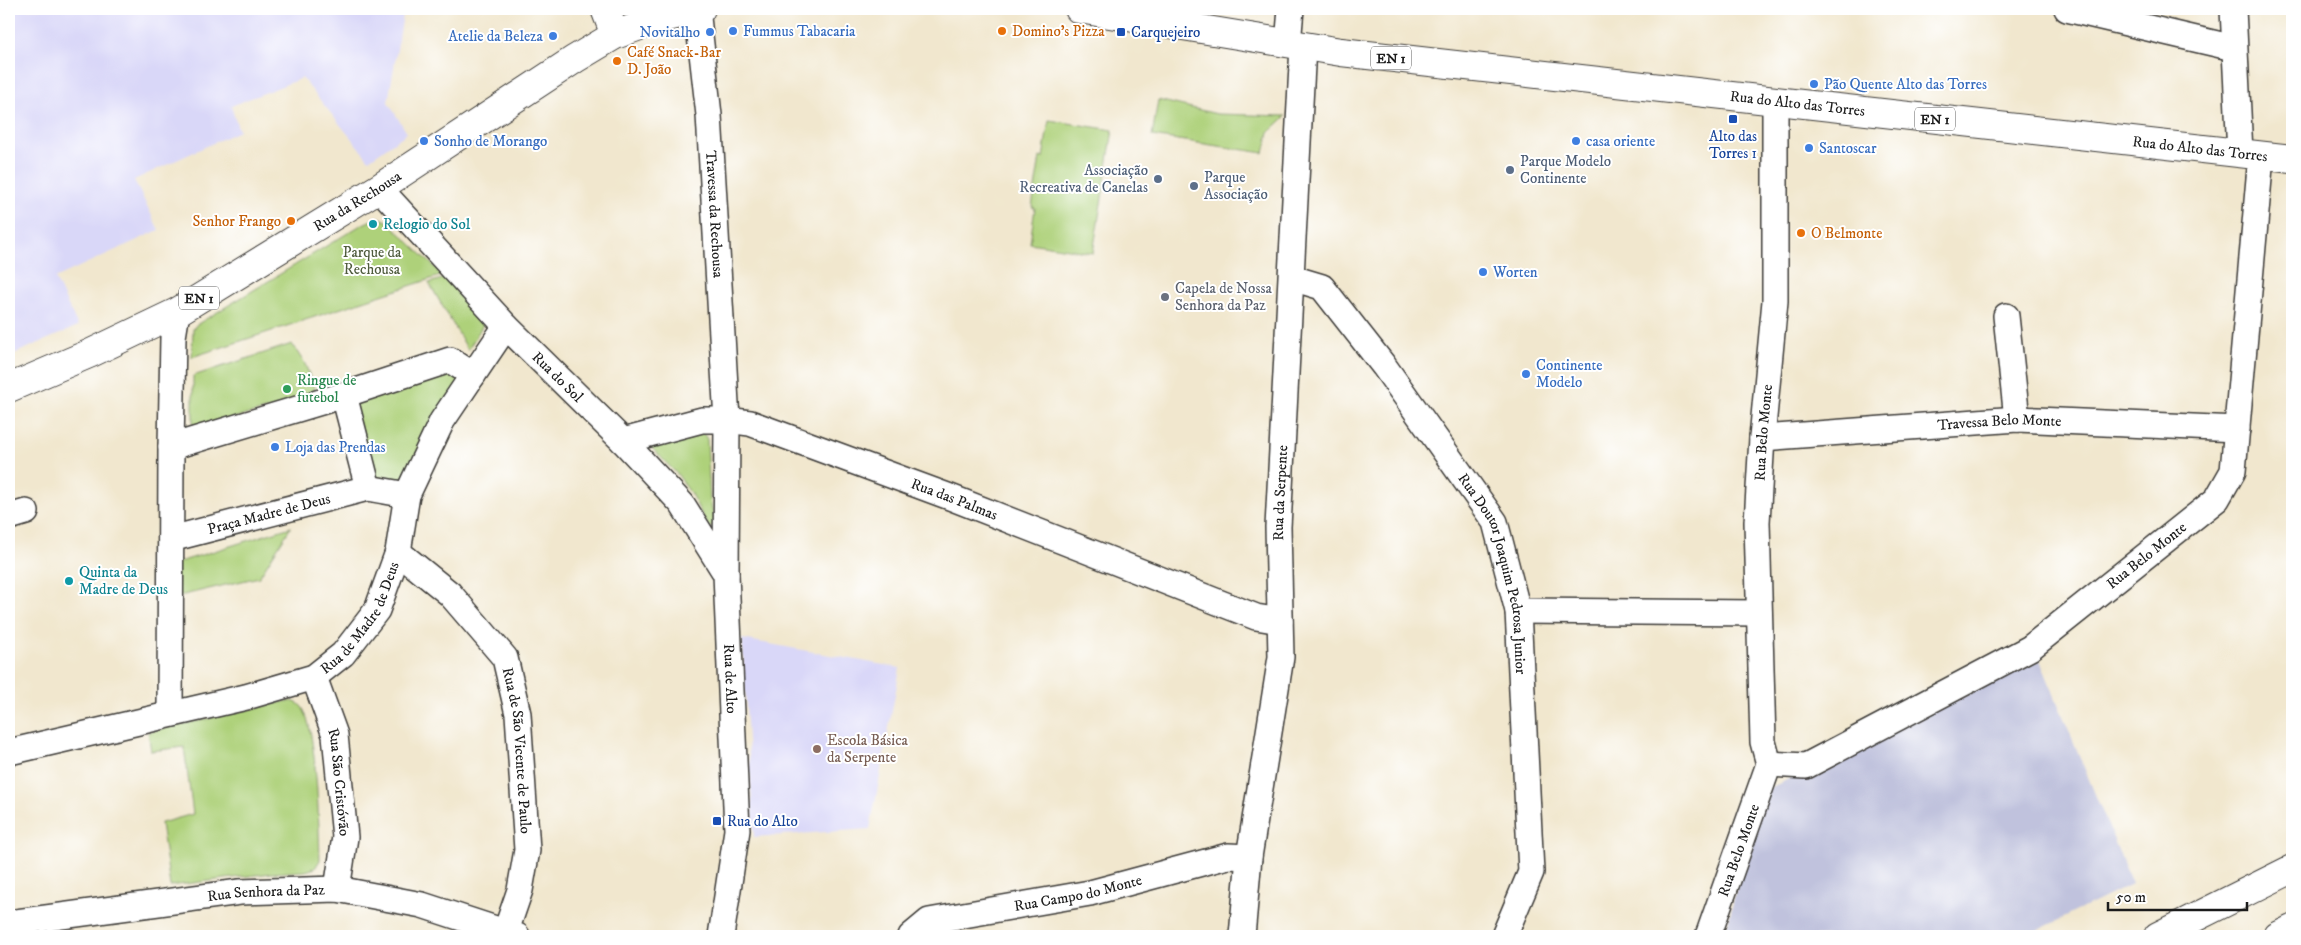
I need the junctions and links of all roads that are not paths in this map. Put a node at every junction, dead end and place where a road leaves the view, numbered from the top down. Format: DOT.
graph roads {
  1 [pos="605,9"];
  2 [pos="697,9"];
  3 [pos="701,9"];
  4 [pos="1079,9"];
  5 [pos="1292,9"];
  6 [pos="2067,9"];
  7 [pos="2233,9"];
  8 [pos="615,35"];
  9 [pos="1295,45"];
  10 [pos="2234,48"];
  11 [pos="1775,101"];
  12 [pos="2250,154"];
  13 [pos="2292,159"];
  14 [pos="379,188"];
  15 [pos="1292,278"];
  16 [pos="177,312"];
  17 [pos="2006,316"];
  18 [pos="506,326"];
  19 [pos="473,375"];
  20 [pos="9,388"];
  21 [pos="344,395"];
  22 [pos="2017,419"];
  23 [pos="727,420"];
  24 [pos="2237,429"];
  25 [pos="1762,438"];
  26 [pos="623,441"];
  27 [pos="171,447"];
  28 [pos="368,488"];
  29 [pos="407,495"];
  30 [pos="171,539"];
  31 [pos="398,552"];
  32 [pos="726,574"];
  33 [pos="1518,611"];
  34 [pos="1759,613"];
  35 [pos="1280,621"];
  36 [pos="314,677"];
  37 [pos="170,714"];
  38 [pos="9,752"];
  39 [pos="1769,764"];
  40 [pos="1248,857"];
  41 [pos="2292,869"];
  42 [pos="337,889"];
  43 [pos="9,923"];
  44 [pos="2292,929"];
  45 [pos="512,934"];
  46 [pos="721,936"];
  47 [pos="911,936"];
  48 [pos="1242,936"];
  49 [pos="1504,936"];
  50 [pos="1708,936"];
  51 [pos="2158,936"];
  52 [pos="2278,936"];
  1 -- 8 [label="main road"];
  2 -- 3 [label="main road, Rua da Rechousa / EN 1"];
  2 -- 8 [label="main road, Rua da Rechousa / EN 1"];
  2 -- 23 [label="street, Travessa da Rechousa"];
  4 -- 9 [label="main road, EN 1"];
  5 -- 9 [label="street, Rua da Serpente"];
  6 -- 10 [label="street"];
  7 -- 10 [label="street, Rua Belo Monte"];
  8 -- 14 [label="main road, Rua da Rechousa / EN 1"];
  9 -- 11 [label="main road, Rua do Alto das Torres / EN 1"];
  9 -- 15 [label="street, Rua da Serpente"];
  10 -- 12 [label="street, Rua Belo Monte"];
  11 -- 12 [label="main road, Rua do Alto das Torres / EN 1"];
  11 -- 25 [label="street, Rua Belo Monte"];
  12 -- 13 [label="main road, Rua do Alto das Torres / EN 1"];
  12 -- 24 [label="street, Rua Belo Monte"];
  14 -- 16 [label="main road, Rua da Rechousa / EN 1"];
  14 -- 18 [label="street, Rua do Sol"];
  15 -- 33 [label="street, Rua Doutor Joaquim Pedrosa Junior"];
  15 -- 35 [label="street, Rua da Serpente"];
  16 -- 20 [label="main road, Rua da Rechousa / EN 1"];
  16 -- 27 [label="street"];
  17 -- 22 [label="street"];
  18 -- 19 [label="street, Rua de Madre de Deus"];
  18 -- 26 [label="street, Rua do Sol"];
  19 -- 21 [label="street"];
  19 -- 29 [label="street, Rua de Madre de Deus"];
  21 -- 27 [label="street"];
  21 -- 28 [label="street"];
  22 -- 24 [label="street, Travessa Belo Monte"];
  22 -- 25 [label="street, Travessa Belo Monte"];
  23 -- 26 [label="street, Rua das Palmas"];
  23 -- 32 [label="street, Rua de Alto"];
  23 -- 35 [label="street, Rua das Palmas"];
  24 -- 39 [label="street, Rua Belo Monte"];
  25 -- 34 [label="street, Rua Belo Monte"];
  26 -- 32 [label="street, Rua do Sol"];
  27 -- 30 [label="street"];
  28 -- 29 [label="street, Praça Madre de Deus"];
  28 -- 30 [label="street, Praça Madre de Deus"];
  29 -- 31 [label="street, Rua de Madre de Deus"];
  30 -- 37 [label="street"];
  31 -- 36 [label="street, Rua de Madre de Deus"];
  31 -- 45 [label="street, Rua de São Vicente de Paulo"];
  32 -- 46 [label="street, Rua de Alto"];
  33 -- 34 [label="street"];
  33 -- 49 [label="street, Rua Doutor Joaquim Pedrosa Junior"];
  34 -- 39 [label="street, Rua Belo Monte"];
  35 -- 40 [label="street, Rua da Serpente"];
  36 -- 37 [label="street, Rua de Madre de Deus"];
  36 -- 42 [label="street, Rua São Cristóvão"];
  37 -- 38 [label="street, Rua de Madre de Deus"];
  39 -- 50 [label="street, Rua Belo Monte"];
  40 -- 47 [label="street, Rua Campo do Monte"];
  40 -- 48 [label="street, Rua da Serpente"];
  41 -- 51 [label="main road"];
  42 -- 43 [label="street, Rua Senhora da Paz"];
  42 -- 45 [label="street, Rua Senhora da Paz"];
  44 -- 52 [label="main road"];
}
